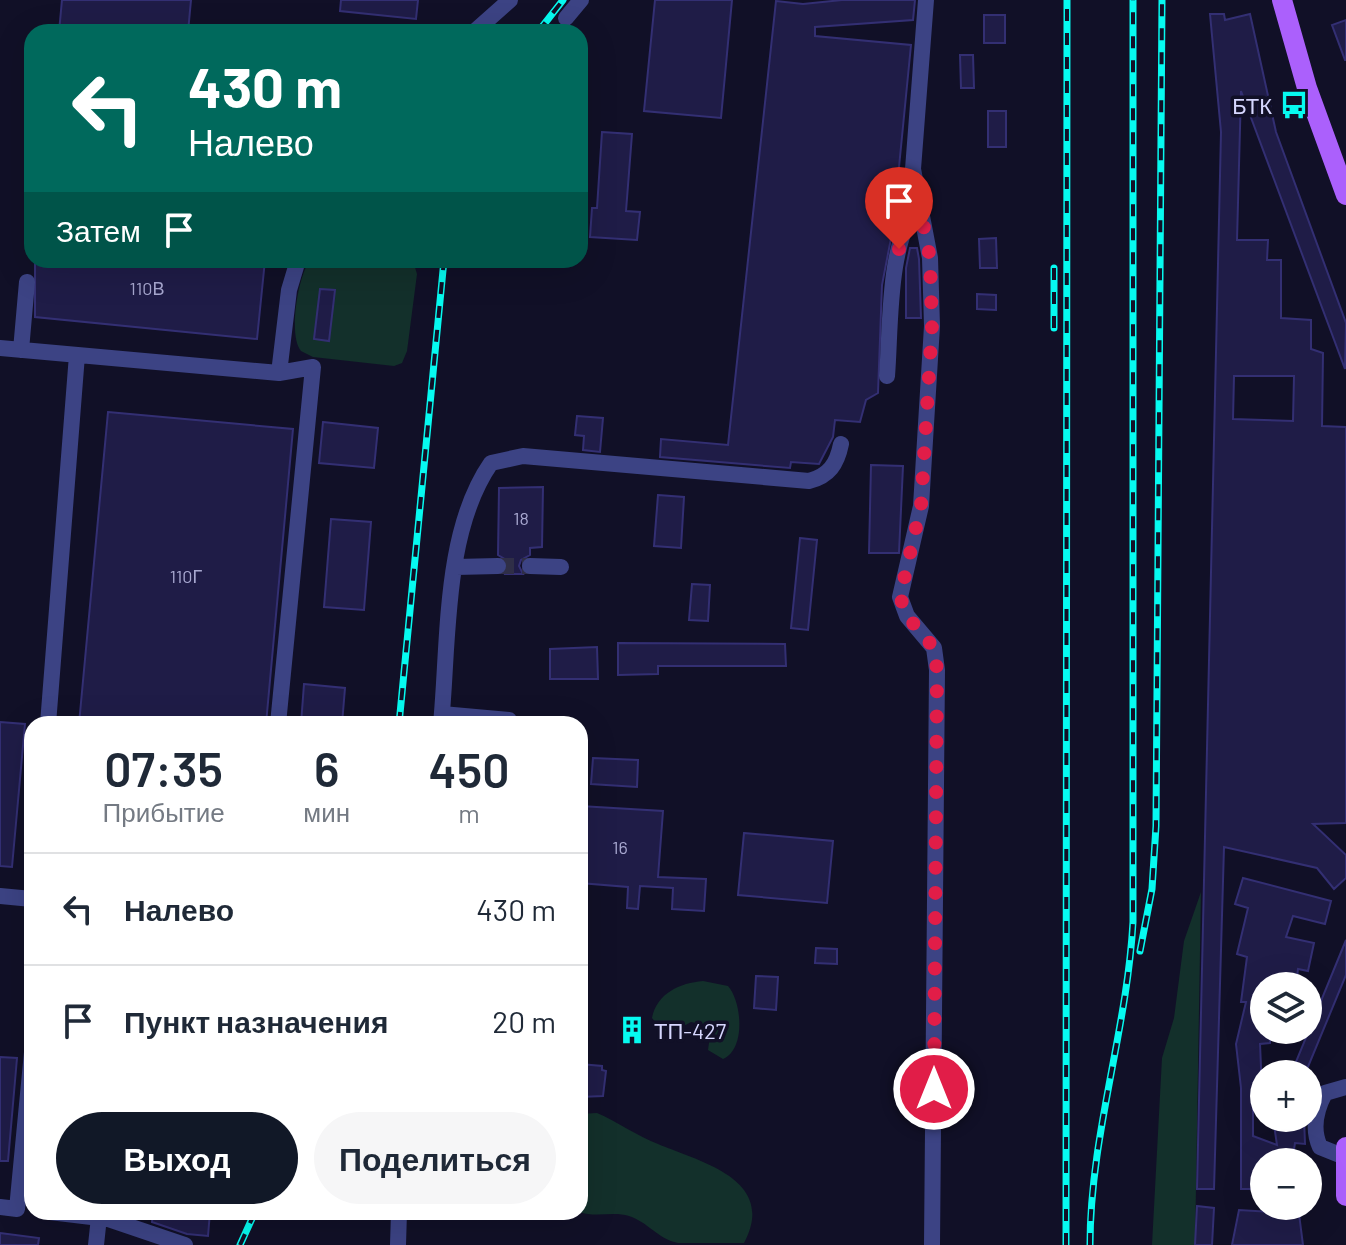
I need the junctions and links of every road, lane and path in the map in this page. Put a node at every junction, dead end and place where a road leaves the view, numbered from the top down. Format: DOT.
graph roads {
  1 [pos="510,0"];
  2 [pos="581,0"];
  3 [pos="926,0"];
  4 [pos="1282,0"];
  5 [pos="566,18"];
  6 [pos="483,24"];
  7 [pos="1346,195"];
  8 [pos="919,203"];
  9 [pos="296,268"];
  10 [pos="27,282"];
  11 [pos="0,348"];
  12 [pos="21,350"];
  13 [pos="77,355"];
  14 [pos="279,373"];
  15 [pos="887,376"];
  16 [pos="841,444"];
  17 [pos="498,566"];
  18 [pos="530,566"];
  19 [pos="456,567"];
  20 [pos="561,567"];
  21 [pos="49,716"];
  22 [pos="279,716"];
  23 [pos="442,716"];
  24 [pos="0,896"];
  25 [pos="24,898"];
  26 [pos="1346,1087"];
  27 [pos="24,1130"];
  28 [pos="1346,1147"];
  29 [pos="1345,1157"];
  30 [pos="1346,1196"];
  31 [pos="16,1209"];
  32 [pos="99,1220"];
  33 [pos="108,1220"];
  34 [pos="399,1220"];
  35 [pos="96,1245"];
  36 [pos="185,1245"];
  37 [pos="398,1245"];
  38 [pos="932,1245"];
  1 -- 6 [label="street"];
  2 -- 5 [label="street"];
  3 -- 8 [label="street"];
  4 -- 7 [label="main road"];
  8 -- 15 [label="street"];
  8 -- 38 [label="street"];
  9 -- 14 [label="street"];
  10 -- 12 [label="street"];
  11 -- 12 [label="street"];
  12 -- 13 [label="street"];
  13 -- 14 [label="street"];
  13 -- 21 [label="street"];
  14 -- 22 [label="street"];
  16 -- 19 [label="street"];
  17 -- 19 [label="street"];
  18 -- 20 [label="street"];
  19 -- 23 [label="street"];
  24 -- 25 [label="street"];
  26 -- 29 [label="street"];
  27 -- 31 [label="street"];
  28 -- 29 [label="main road"];
  29 -- 30 [label="main road"];
  32 -- 35 [label="street"];
  33 -- 36 [label="street"];
  34 -- 37 [label="street"];
}
